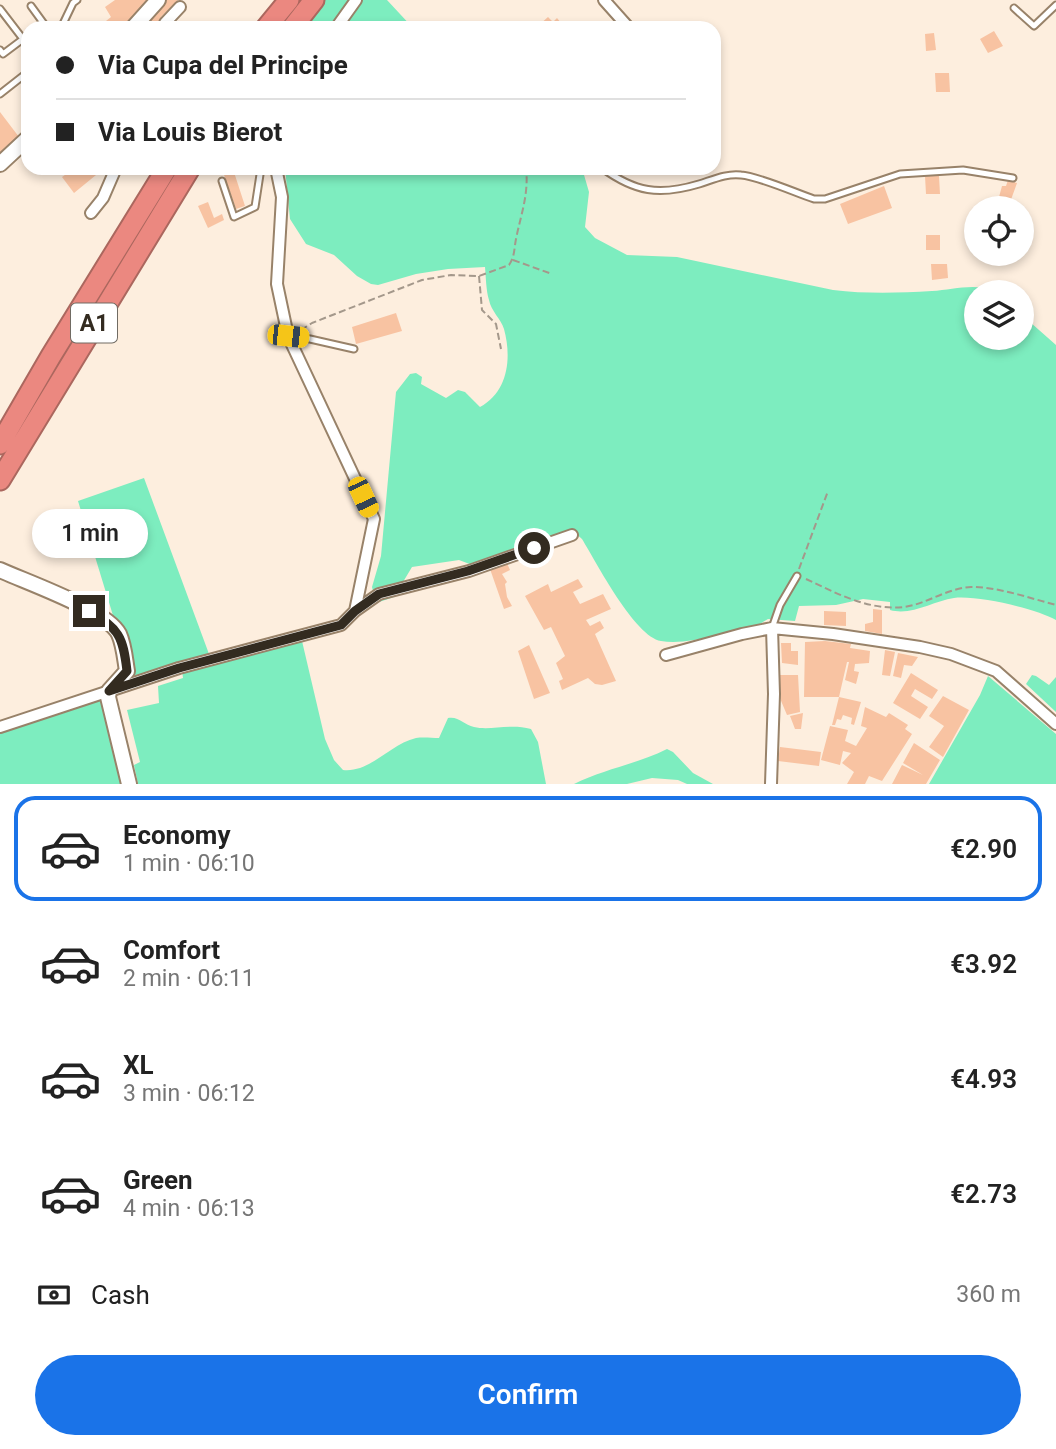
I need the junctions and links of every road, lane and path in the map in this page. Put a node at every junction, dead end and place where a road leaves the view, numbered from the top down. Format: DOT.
graph roads {
  1 [pos="78,0"];
  2 [pos="158,0"];
  3 [pos="289,0"];
  4 [pos="314,0"];
  5 [pos="356,0"];
  6 [pos="604,0"];
  7 [pos="1056,5"];
  8 [pos="31,6"];
  9 [pos="180,7"];
  10 [pos="1014,8"];
  11 [pos="0,9"];
  12 [pos="42,21"];
  13 [pos="64,21"];
  14 [pos="139,21"];
  15 [pos="167,21"];
  16 [pos="272,21"];
  17 [pos="298,21"];
  18 [pos="341,21"];
  19 [pos="622,21"];
  20 [pos="21,36"];
  21 [pos="21,40"];
  22 [pos="1,54"];
  23 [pos="21,78"];
  24 [pos="0,94"];
  25 [pos="21,144"];
  26 [pos="0,164"];
  27 [pos="113,175"];
  28 [pos="163,175"];
  29 [pos="186,175"];
  30 [pos="260,175"];
  31 [pos="277,175"];
  32 [pos="527,175"];
  33 [pos="611,175"];
  34 [pos="1013,178"];
  35 [pos="222,181"];
  36 [pos="91,213"];
  37 [pos="512,260"];
  38 [pos="552,274"];
  39 [pos="479,276"];
  40 [pos="288,336"];
  41 [pos="354,349"];
  42 [pos="501,349"];
  43 [pos="1,442"];
  44 [pos="0,480"];
  45 [pos="828,491"];
  46 [pos="572,535"];
  47 [pos="0,570"];
  48 [pos="797,576"];
  49 [pos="1056,605"];
  50 [pos="355,611"];
  51 [pos="772,628"];
  52 [pos="666,655"];
  53 [pos="109,691"];
  54 [pos="1056,724"];
  55 [pos="0,727"];
  56 [pos="129,784"];
  57 [pos="771,784"];
  1 -- 13 [label="lane"];
  2 -- 14 [label="street"];
  3 -- 16 [label="highway"];
  4 -- 17 [label="highway"];
  5 -- 18 [label="street"];
  6 -- 19 [label="street"];
  7 -- 10 [label="lane"];
  8 -- 12 [label="lane"];
  9 -- 15 [label="street"];
  11 -- 20 [label="lane"];
  21 -- 22 [label="lane"];
  23 -- 24 [label="lane"];
  25 -- 26 [label="street"];
  27 -- 36 [label="street"];
  28 -- 43 [label="highway, A1"];
  29 -- 44 [label="highway, A1"];
  30 -- 35 [label="lane"];
  31 -- 40 [label="street"];
  32 -- 37 [label="path"];
  33 -- 34 [label="lane"];
  37 -- 38 [label="path"];
  37 -- 39 [label="path"];
  39 -- 40 [label="path"];
  39 -- 42 [label="path"];
  40 -- 41 [label="lane"];
  40 -- 50 [label="street"];
  45 -- 48 [label="path"];
  46 -- 50 [label="street"];
  47 -- 53 [label="street"];
  48 -- 49 [label="path"];
  48 -- 51 [label="lane"];
  50 -- 53 [label="street"];
  51 -- 52 [label="street"];
  51 -- 54 [label="street"];
  51 -- 57 [label="street"];
  53 -- 55 [label="street"];
  53 -- 56 [label="street"];
}
